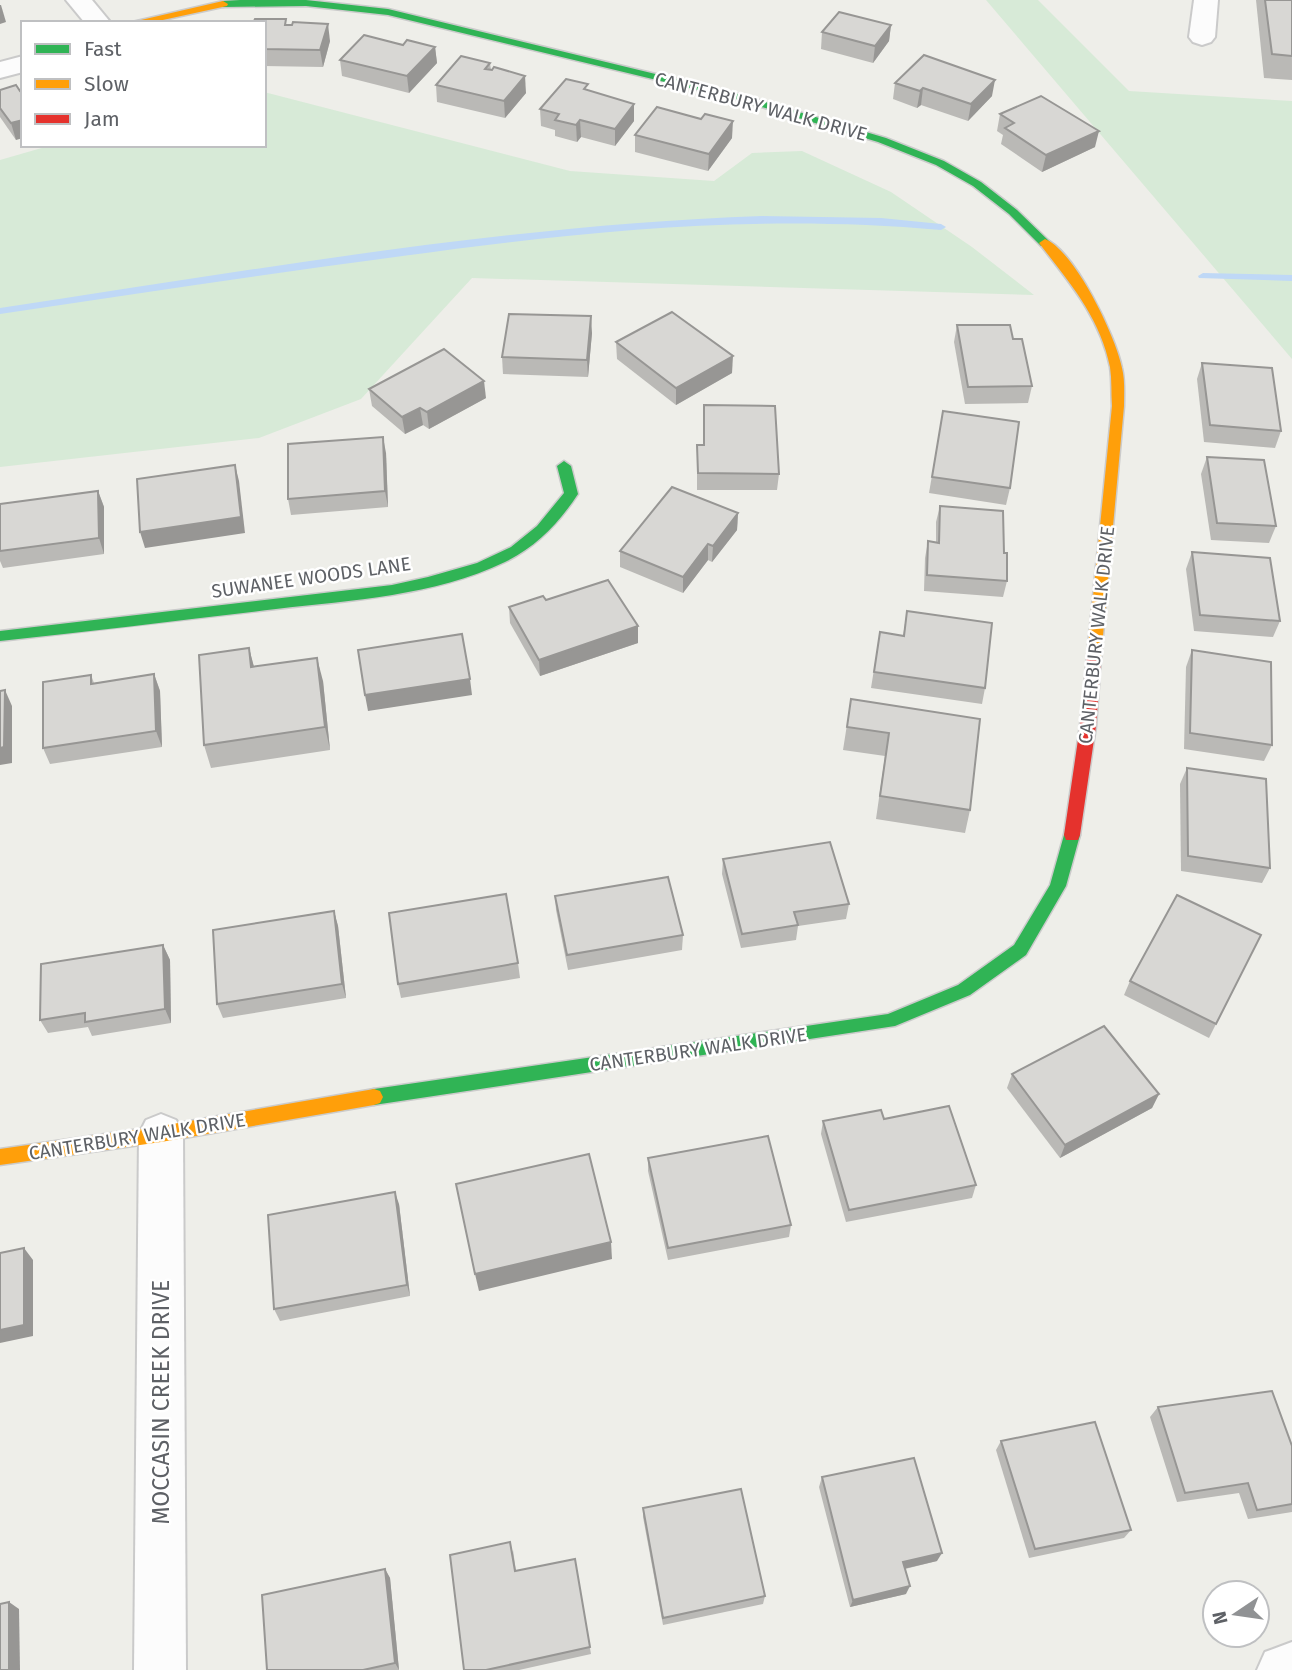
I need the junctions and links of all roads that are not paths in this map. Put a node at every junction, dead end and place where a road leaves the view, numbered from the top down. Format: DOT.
graph roads {
  1 [pos="78,0"];
  2 [pos="1206,0"];
  3 [pos="376,4"];
  4 [pos="97,21"];
  5 [pos="141,21"];
  6 [pos="1202,37"];
  7 [pos="21,65"];
  8 [pos="0,70"];
  9 [pos="564,466"];
  10 [pos="0,636"];
  11 [pos="161,1133"];
  12 [pos="0,1157"];
  13 [pos="1292,1668"];
  14 [pos="160,1670"];
  15 [pos="1283,1670"];
  1 -- 4 [label="street"];
  2 -- 6 [label="street"];
  3 -- 5 [label="street, CANTERBURY WALK DRIVE"];
  3 -- 11 [label="street, CANTERBURY WALK DRIVE"];
  7 -- 8 [label="street"];
  9 -- 10 [label="street, SUWANEE WOODS LANE"];
  11 -- 12 [label="street, CANTERBURY WALK DRIVE"];
  11 -- 14 [label="street, MOCCASIN CREEK DRIVE"];
  13 -- 15 [label="street"];
}
